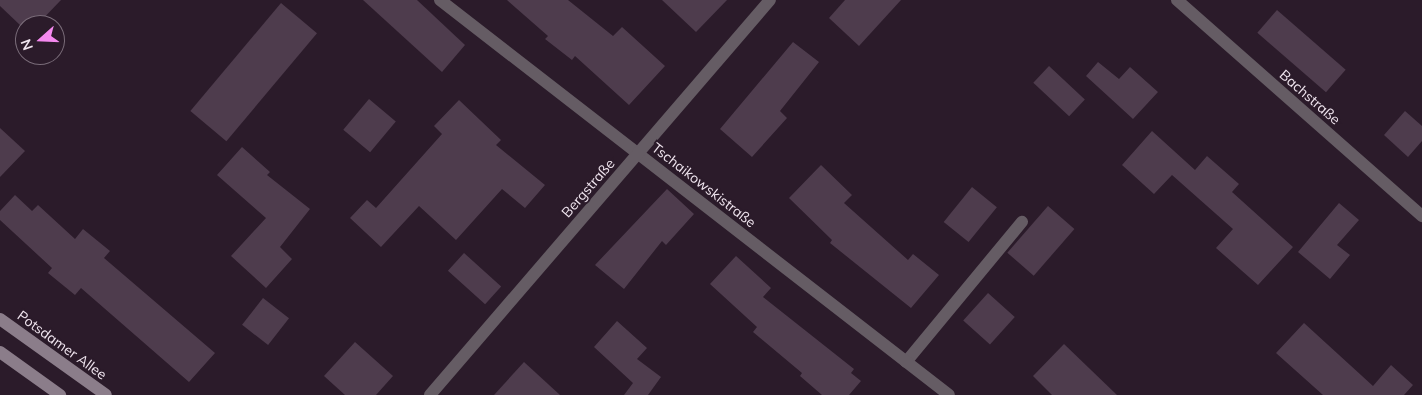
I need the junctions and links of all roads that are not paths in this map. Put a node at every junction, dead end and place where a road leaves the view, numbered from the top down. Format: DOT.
graph roads {
  1 [pos="440,0"];
  2 [pos="770,0"];
  3 [pos="1177,0"];
  4 [pos="638,152"];
  5 [pos="1422,216"];
  6 [pos="1022,222"];
  7 [pos="0,319"];
  8 [pos="0,352"];
  9 [pos="906,362"];
  10 [pos="60,395"];
  11 [pos="106,395"];
  12 [pos="430,395"];
  13 [pos="949,395"];
  1 -- 4 [label="street, Tschaikowskistraße"];
  2 -- 4 [label="street, Bergstraße"];
  3 -- 5 [label="street, Bachstraße"];
  4 -- 9 [label="street, Tschaikowskistraße"];
  4 -- 12 [label="street, Bergstraße"];
  6 -- 9 [label="street"];
  7 -- 11 [label="street, Potsdamer Allee"];
  8 -- 10 [label="street"];
  9 -- 13 [label="street, Tschaikowskistraße"];
}
